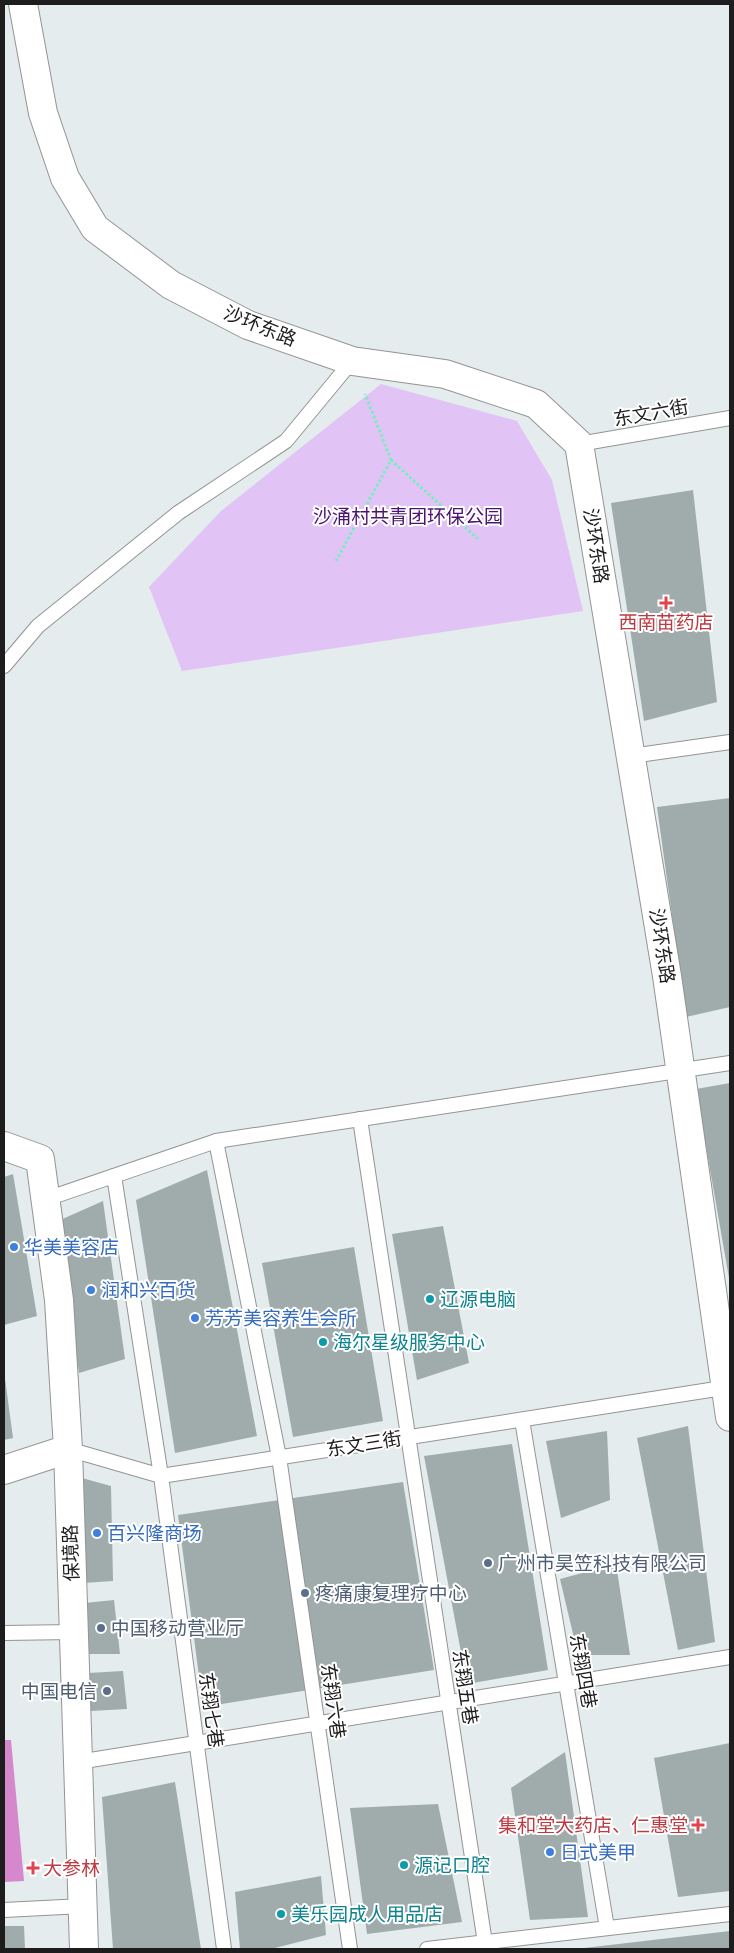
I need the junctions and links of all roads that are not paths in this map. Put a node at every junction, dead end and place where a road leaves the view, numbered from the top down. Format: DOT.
graph roads {
  1 [pos="23,4"];
  2 [pos="352,361"];
  3 [pos="730,418"];
  4 [pos="578,444"];
  5 [pos="4,666"];
  6 [pos="730,742"];
  7 [pos="631,756"];
  8 [pos="730,1063"];
  9 [pos="681,1070"];
  10 [pos="360,1119"];
  11 [pos="216,1141"];
  12 [pos="4,1146"];
  13 [pos="114,1176"];
  14 [pos="46,1199"];
  15 [pos="728,1387"];
  16 [pos="730,1417"];
  17 [pos="522,1420"];
  18 [pos="408,1437"];
  19 [pos="68,1449"];
  20 [pos="279,1457"];
  21 [pos="4,1470"];
  22 [pos="161,1476"];
  23 [pos="73,1632"];
  24 [pos="4,1633"];
  25 [pos="730,1657"];
  26 [pos="78,1762"];
  27 [pos="83,1906"];
  28 [pos="4,1910"];
  29 [pos="730,1914"];
  30 [pos="607,1928"];
  31 [pos="485,1942"];
  32 [pos="84,1949"];
  33 [pos="224,1949"];
  34 [pos="350,1949"];
  35 [pos="427,1949"];
  1 -- 2 [label="street, 沙环东路"];
  2 -- 4 [label="street, 沙环东路"];
  2 -- 5 [label="lane"];
  3 -- 4 [label="lane, 东文六街"];
  4 -- 7 [label="street, 沙环东路"];
  6 -- 7 [label="lane"];
  7 -- 9 [label="street, 沙环东路"];
  8 -- 9 [label="lane"];
  9 -- 10 [label="lane"];
  9 -- 15 [label="street, 沙环东路"];
  10 -- 11 [label="lane"];
  10 -- 18 [label="lane, 东翔五巷"];
  11 -- 13 [label="lane"];
  11 -- 20 [label="lane, 东翔六巷"];
  12 -- 14 [label="street, 保境路"];
  13 -- 14 [label="lane"];
  13 -- 22 [label="lane, 东翔七巷"];
  14 -- 19 [label="street, 保境路"];
  15 -- 16 [label="street, 沙环东路"];
  15 -- 17 [label="lane, 东文三街"];
  17 -- 18 [label="lane, 东文三街"];
  17 -- 30 [label="lane, 东翔四巷"];
  18 -- 20 [label="lane, 东文三街"];
  18 -- 31 [label="lane, 东翔五巷"];
  19 -- 21 [label="street"];
  19 -- 22 [label="lane, 东文三街"];
  19 -- 23 [label="street, 保境路"];
  20 -- 22 [label="lane, 东文三街"];
  20 -- 34 [label="lane, 东翔六巷"];
  22 -- 33 [label="lane, 东翔七巷"];
  23 -- 24 [label="lane"];
  23 -- 26 [label="street, 保境路"];
  25 -- 26 [label="lane"];
  26 -- 27 [label="street, 保境路"];
  27 -- 28 [label="lane"];
  27 -- 32 [label="street, 保境路"];
  29 -- 30 [label="lane"];
  30 -- 31 [label="lane"];
  31 -- 35 [label="lane"];
}
